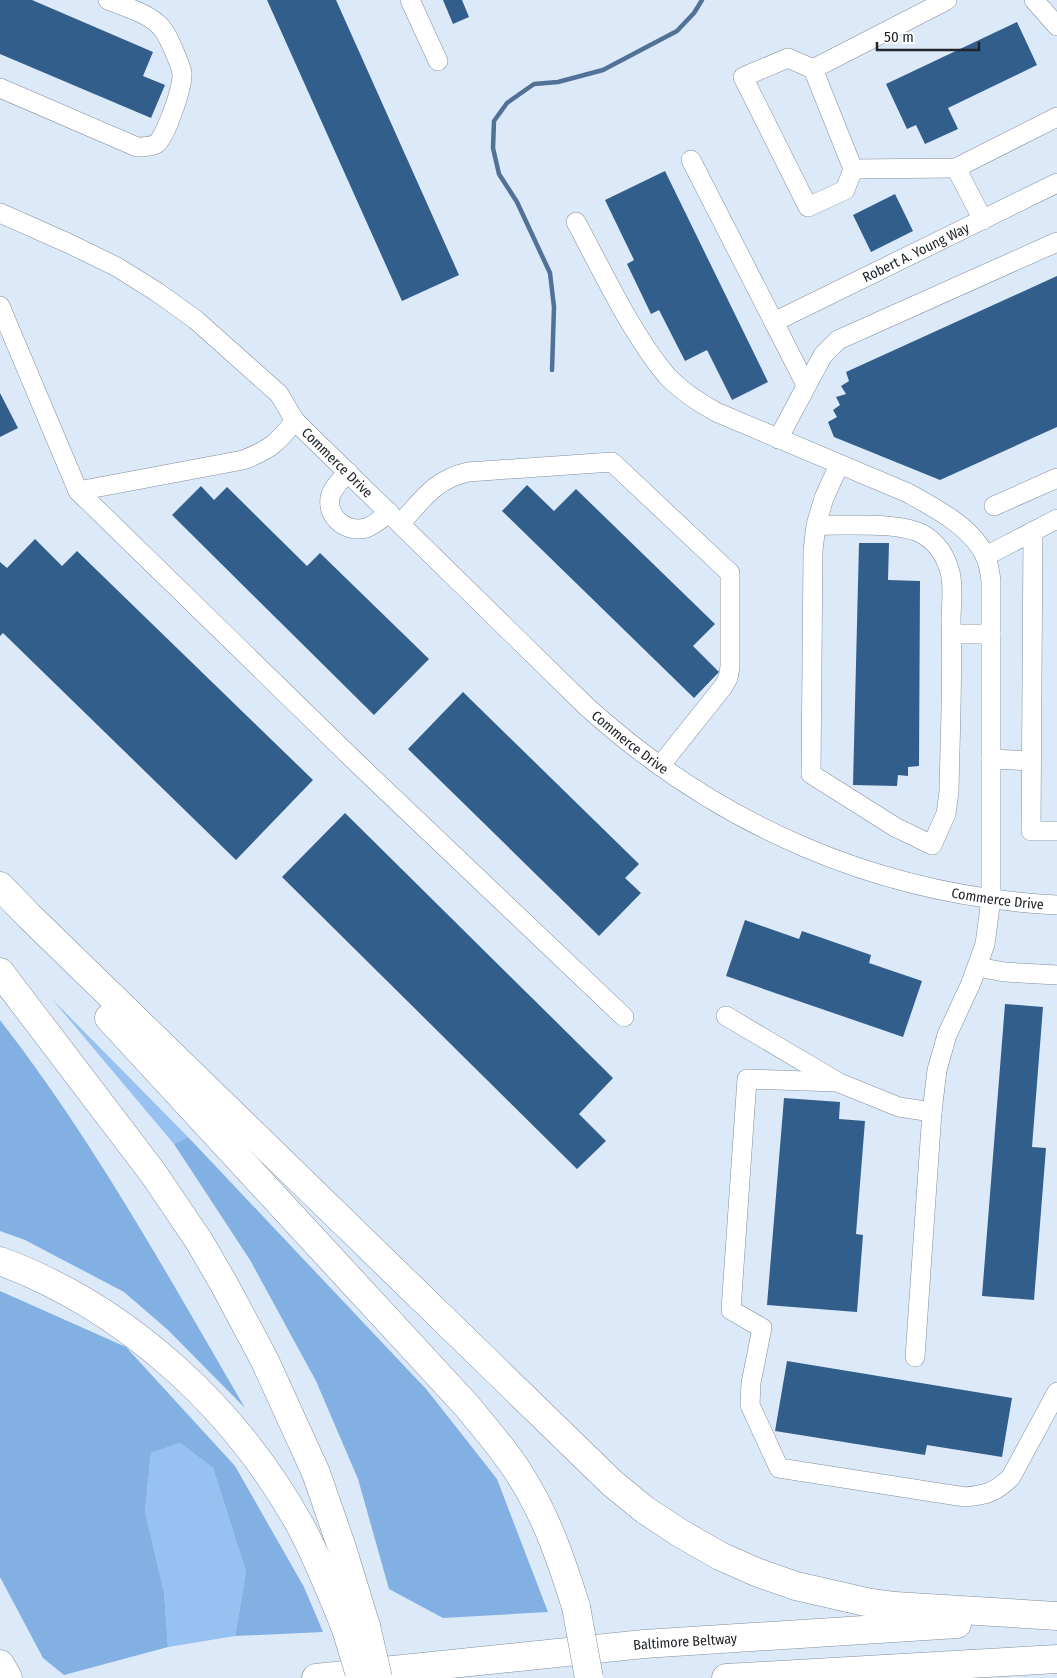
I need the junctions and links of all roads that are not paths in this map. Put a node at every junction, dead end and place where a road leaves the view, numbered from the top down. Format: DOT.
graph roads {
  1 [pos="108,0"];
  2 [pos="410,0"];
  3 [pos="947,0"];
  4 [pos="1034,0"];
  5 [pos="1057,26"];
  6 [pos="438,61"];
  7 [pos="813,69"];
  8 [pos="0,88"];
  9 [pos="1057,117"];
  10 [pos="691,160"];
  11 [pos="956,168"];
  12 [pos="853,169"];
  13 [pos="1057,183"];
  14 [pos="0,213"];
  15 [pos="982,220"];
  16 [pos="576,222"];
  17 [pos="1057,242"];
  18 [pos="0,306"];
  19 [pos="774,322"];
  20 [pos="806,385"];
  21 [pos="295,421"];
  22 [pos="778,439"];
  23 [pos="839,465"];
  24 [pos="348,472"];
  25 [pos="1057,478"];
  26 [pos="78,491"];
  27 [pos="994,506"];
  28 [pos="395,518"];
  29 [pos="1057,519"];
  30 [pos="816,525"];
  31 [pos="1033,531"];
  32 [pos="986,556"];
  33 [pos="952,634"];
  34 [pos="991,634"];
  35 [pos="991,759"];
  36 [pos="1031,761"];
  37 [pos="660,766"];
  38 [pos="1057,831"];
  39 [pos="0,886"];
  40 [pos="0,898"];
  41 [pos="991,900"];
  42 [pos="1057,906"];
  43 [pos="978,967"];
  44 [pos="0,972"];
  45 [pos="1057,975"];
  46 [pos="726,1016"];
  47 [pos="624,1017"];
  48 [pos="837,1082"];
  49 [pos="932,1112"];
  50 [pos="0,1261"];
  51 [pos="915,1357"];
  52 [pos="1057,1392"];
  53 [pos="1057,1617"];
  54 [pos="356,1628"];
  55 [pos="1057,1659"];
  56 [pos="0,1664"];
  57 [pos="8,1678"];
  58 [pos="316,1678"];
  59 [pos="361,1678"];
  60 [pos="378,1678"];
  61 [pos="588,1678"];
  62 [pos="726,1678"];
  1 -- 8 [label="street"];
  2 -- 6 [label="street"];
  3 -- 7 [label="street"];
  4 -- 5 [label="street"];
  7 -- 12 [label="street"];
  7 -- 12 [label="street"];
  9 -- 11 [label="street"];
  10 -- 19 [label="street"];
  11 -- 12 [label="street"];
  11 -- 15 [label="street"];
  13 -- 15 [label="street, Robert A. Young Way"];
  14 -- 21 [label="street, Commerce Drive"];
  15 -- 19 [label="street, Robert A. Young Way"];
  16 -- 22 [label="street"];
  17 -- 20 [label="street"];
  18 -- 26 [label="street"];
  19 -- 20 [label="street"];
  20 -- 22 [label="street"];
  21 -- 24 [label="street, Commerce Drive"];
  21 -- 26 [label="street"];
  22 -- 23 [label="street"];
  23 -- 30 [label="street"];
  23 -- 32 [label="street"];
  24 -- 28 [label="street, Commerce Drive"];
  24 -- 28 [label="street"];
  25 -- 27 [label="street"];
  26 -- 47 [label="street"];
  28 -- 37 [label="street, Commerce Drive"];
  28 -- 37 [label="street"];
  29 -- 31 [label="street"];
  30 -- 33 [label="street"];
  30 -- 33 [label="street"];
  31 -- 32 [label="street"];
  31 -- 36 [label="street"];
  32 -- 34 [label="street"];
  33 -- 34 [label="street"];
  34 -- 35 [label="street"];
  35 -- 36 [label="street"];
  35 -- 41 [label="street"];
  36 -- 38 [label="street"];
  37 -- 41 [label="street, Commerce Drive"];
  39 -- 53 [label="highway"];
  40 -- 61 [label="highway, bridge"];
  41 -- 42 [label="street, Commerce Drive"];
  41 -- 43 [label="street"];
  43 -- 45 [label="street"];
  43 -- 49 [label="street"];
  44 -- 54 [label="highway"];
  46 -- 48 [label="street"];
  48 -- 49 [label="street"];
  48 -- 52 [label="street"];
  49 -- 51 [label="street"];
  50 -- 54 [label="highway"];
  53 -- 58 [label="highway, Baltimore Beltway"];
  54 -- 59 [label="highway, bridge"];
  54 -- 60 [label="highway, bridge"];
  55 -- 62 [label="highway"];
  56 -- 57 [label="highway"];
}
